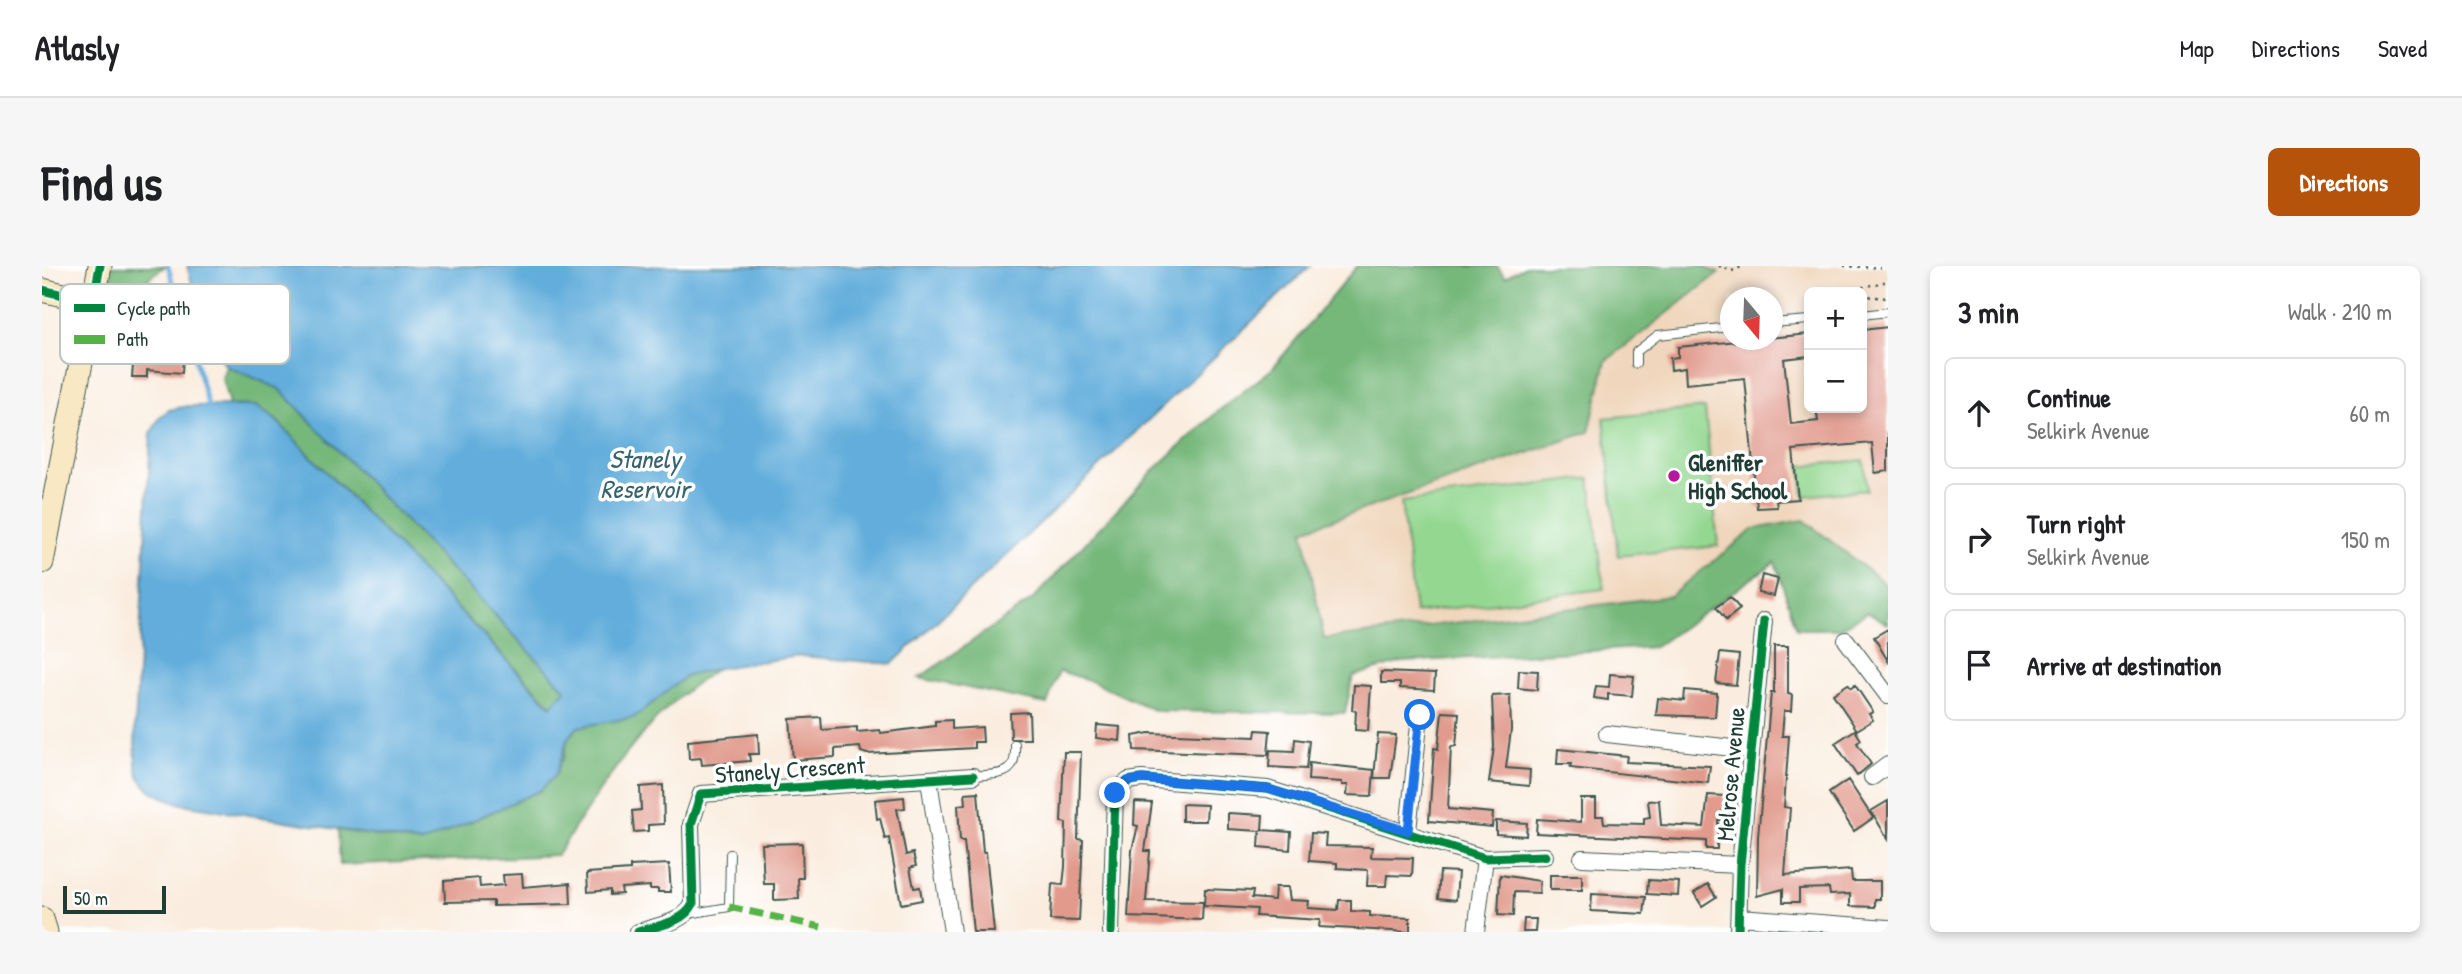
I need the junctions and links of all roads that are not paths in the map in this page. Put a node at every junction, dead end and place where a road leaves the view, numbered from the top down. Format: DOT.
graph roads {
  1 [pos="100,266"];
  2 [pos="96,284"];
  3 [pos="42,290"];
  4 [pos="60,294"];
  5 [pos="1888,312"];
  6 [pos="1867,314"];
  7 [pos="1804,320"];
  8 [pos="1783,322"];
  9 [pos="1720,328"];
  10 [pos="79,364"];
  11 [pos="1636,364"];
  12 [pos="48,504"];
  13 [pos="42,562"];
  14 [pos="1764,621"];
  15 [pos="1846,640"];
  16 [pos="1888,696"];
  17 [pos="1420,715"];
  18 [pos="1606,734"];
  19 [pos="1015,744"];
  20 [pos="1751,750"];
  21 [pos="1888,765"];
  22 [pos="973,776"];
  23 [pos="1872,777"];
  24 [pos="929,780"];
  25 [pos="1408,831"];
  26 [pos="730,854"];
  27 [pos="1545,856"];
  28 [pos="1485,858"];
  29 [pos="1582,858"];
  30 [pos="1740,865"];
  31 [pos="688,914"];
  32 [pos="42,919"];
  33 [pos="1738,924"];
  34 [pos="1888,928"];
  35 [pos="46,932"];
  36 [pos="638,932"];
  37 [pos="952,932"];
  38 [pos="1111,932"];
  39 [pos="1476,932"];
  1 -- 2 [label="main road"];
  3 -- 4 [label="main road"];
  5 -- 6 [label="lane"];
  7 -- 8 [label="lane"];
  9 -- 11 [label="lane"];
  10 -- 12 [label="main road"];
  12 -- 13 [label="main road"];
  14 -- 20 [label="street, Melrose Avenue"];
  15 -- 16 [label="street"];
  17 -- 25 [label="street"];
  18 -- 20 [label="street"];
  19 -- 22 [label="lane"];
  20 -- 30 [label="street, Melrose Avenue"];
  21 -- 23 [label="street"];
  22 -- 24 [label="street, Stanely Crescent"];
  24 -- 31 [label="street, Stanely Crescent"];
  24 -- 37 [label="street"];
  25 -- 28 [label="street"];
  25 -- 38 [label="street"];
  26 -- 31 [label="lane"];
  27 -- 28 [label="street"];
  28 -- 39 [label="street"];
  29 -- 30 [label="street"];
  30 -- 33 [label="street, Melrose Avenue"];
  31 -- 36 [label="street"];
  32 -- 35 [label="main road"];
  33 -- 34 [label="street"];
}
